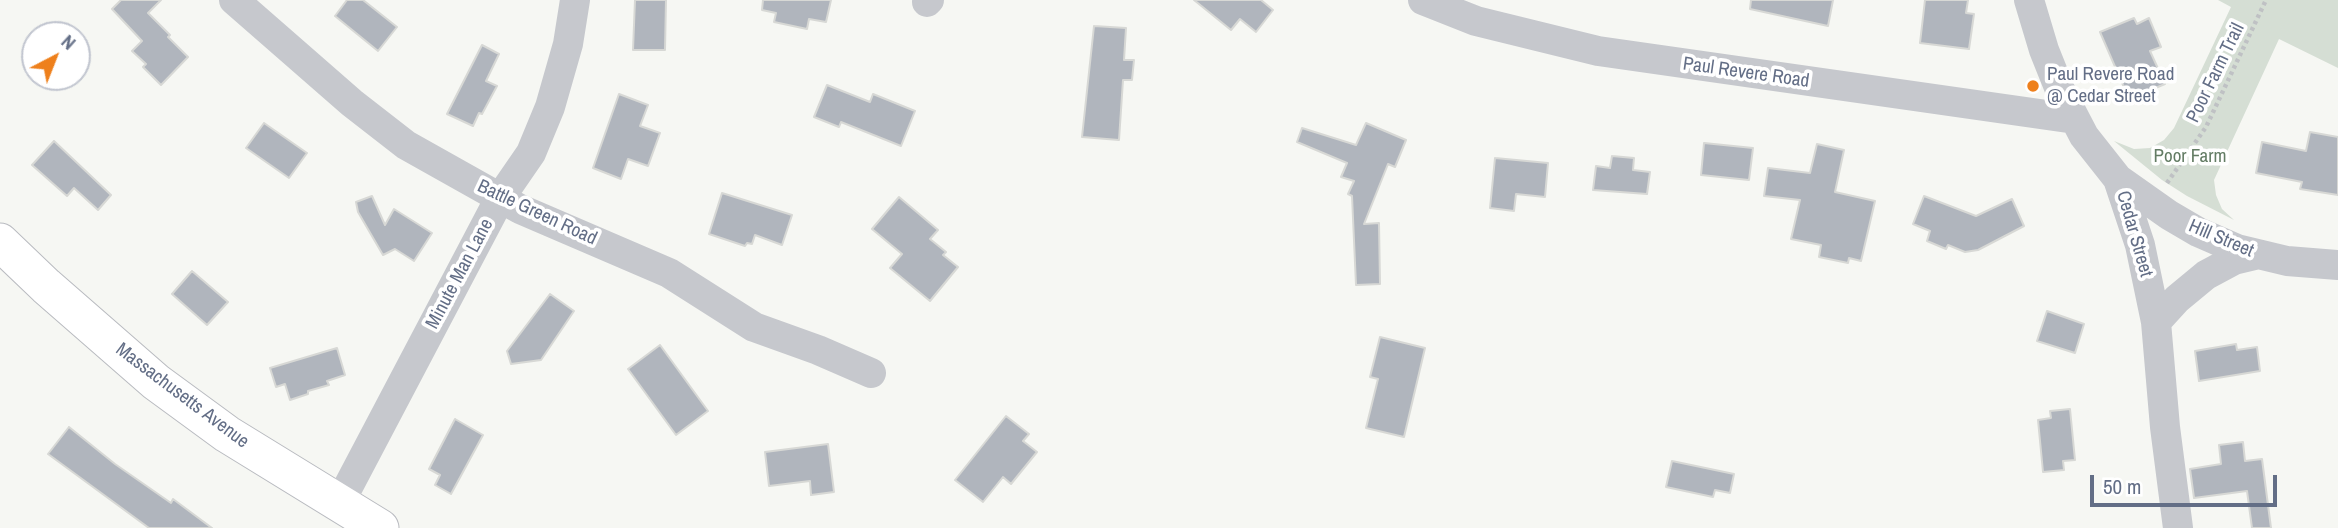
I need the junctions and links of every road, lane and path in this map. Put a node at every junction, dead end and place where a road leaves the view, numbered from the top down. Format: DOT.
graph roads {
  1 [pos="234,0"];
  2 [pos="575,0"];
  3 [pos="1423,0"];
  4 [pos="2029,0"];
  5 [pos="2266,0"];
  6 [pos="2075,120"];
  7 [pos="2118,179"];
  8 [pos="2162,190"];
  9 [pos="500,198"];
  10 [pos="0,242"];
  11 [pos="2255,255"];
  12 [pos="2338,265"];
  13 [pos="2155,323"];
  14 [pos="871,373"];
  15 [pos="340,502"];
  16 [pos="380,528"];
  17 [pos="2178,528"];
  1 -- 9 [label="street, Battle Green Road"];
  2 -- 9 [label="street, Minute Man Lane"];
  3 -- 6 [label="street, Paul Revere Road"];
  4 -- 6 [label="street, Cedar Street"];
  5 -- 8 [label="path, Poor Farm Trail"];
  6 -- 7 [label="street, Cedar Street"];
  7 -- 11 [label="street, Hill Street"];
  7 -- 13 [label="street, Cedar Street"];
  9 -- 14 [label="street, Battle Green Road"];
  9 -- 15 [label="street, Minute Man Lane"];
  10 -- 15 [label="main road, Massachusetts Avenue"];
  11 -- 12 [label="street, Hill Street"];
  11 -- 13 [label="street"];
  13 -- 17 [label="street, Cedar Street"];
  15 -- 16 [label="main road, Massachusetts Avenue"];
}
